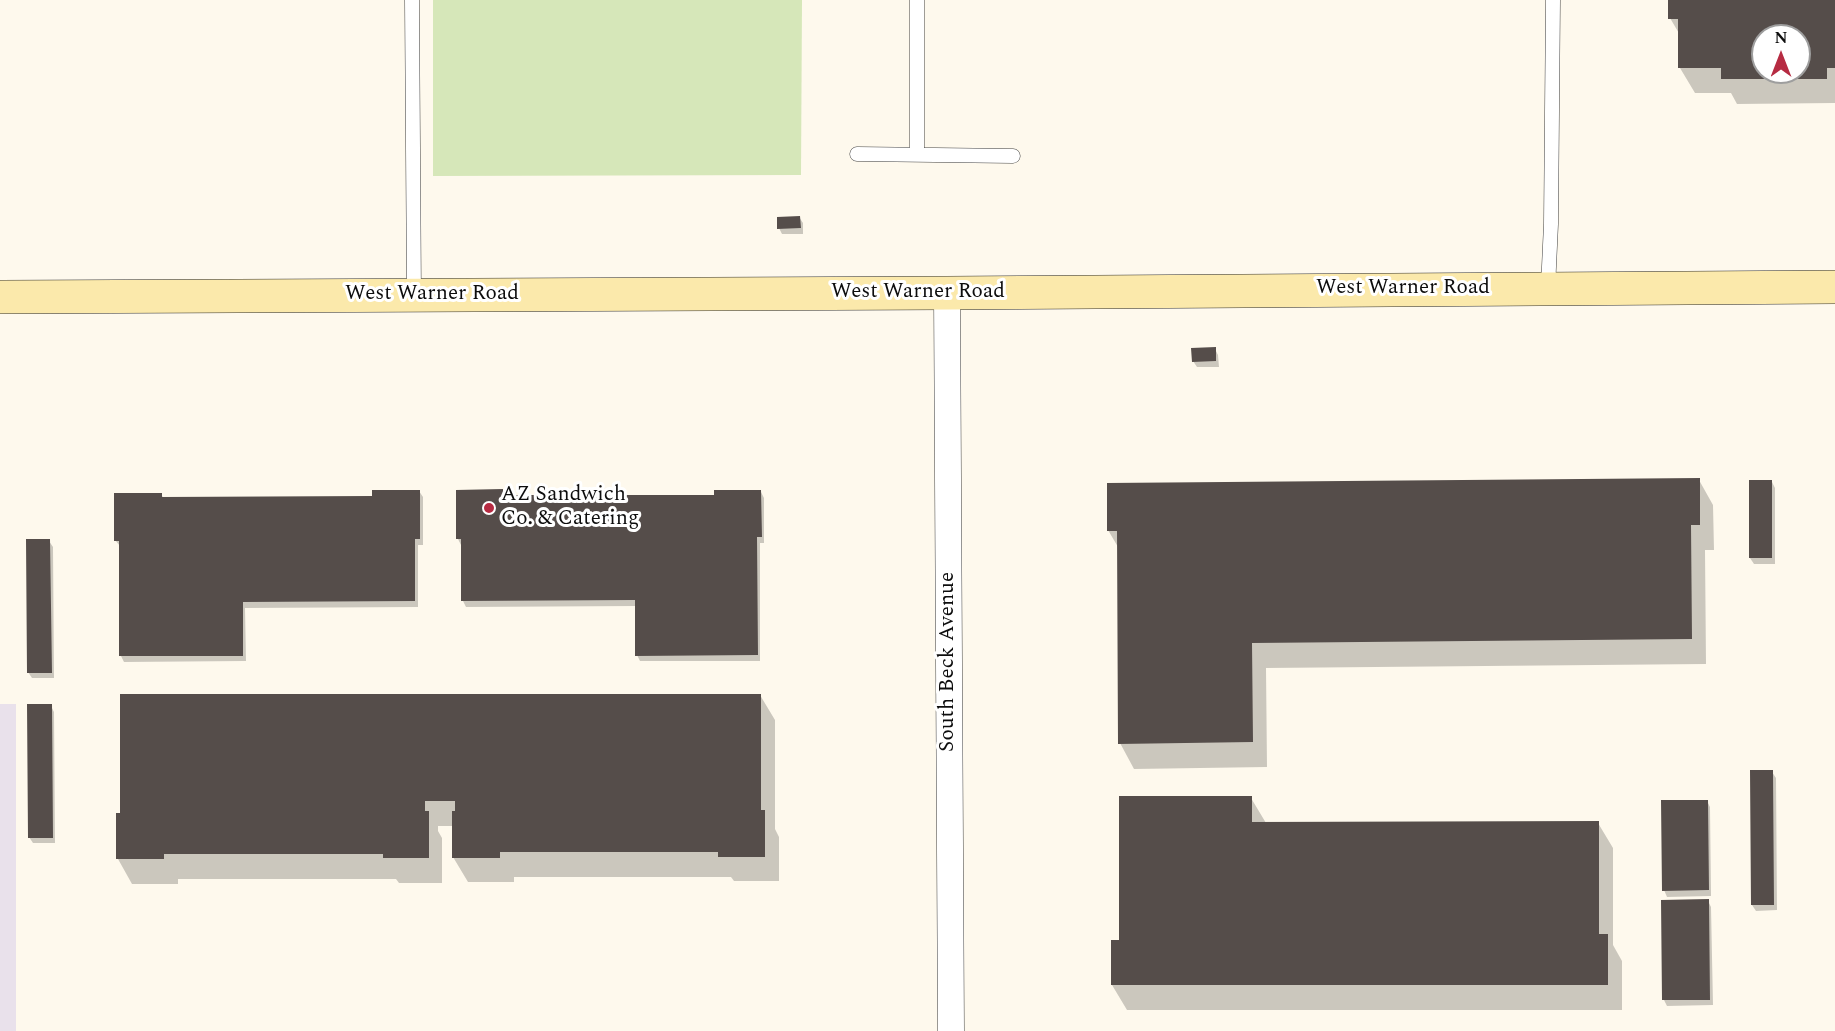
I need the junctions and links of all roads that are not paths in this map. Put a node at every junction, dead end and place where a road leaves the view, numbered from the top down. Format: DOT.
graph roads {
  1 [pos="412,0"];
  2 [pos="917,0"];
  3 [pos="1553,0"];
  4 [pos="857,154"];
  5 [pos="917,155"];
  6 [pos="1013,156"];
  7 [pos="1835,287"];
  8 [pos="1548,288"];
  9 [pos="947,293"];
  10 [pos="414,295"];
  11 [pos="0,297"];
  12 [pos="951,1031"];
  1 -- 10 [label="lane"];
  2 -- 5 [label="lane"];
  3 -- 8 [label="lane"];
  4 -- 5 [label="lane"];
  5 -- 6 [label="lane"];
  7 -- 8 [label="main road, West Warner Road"];
  8 -- 9 [label="main road, West Warner Road"];
  9 -- 10 [label="main road, West Warner Road"];
  9 -- 12 [label="street, South Beck Avenue"];
  10 -- 11 [label="main road, West Warner Road"];
}
